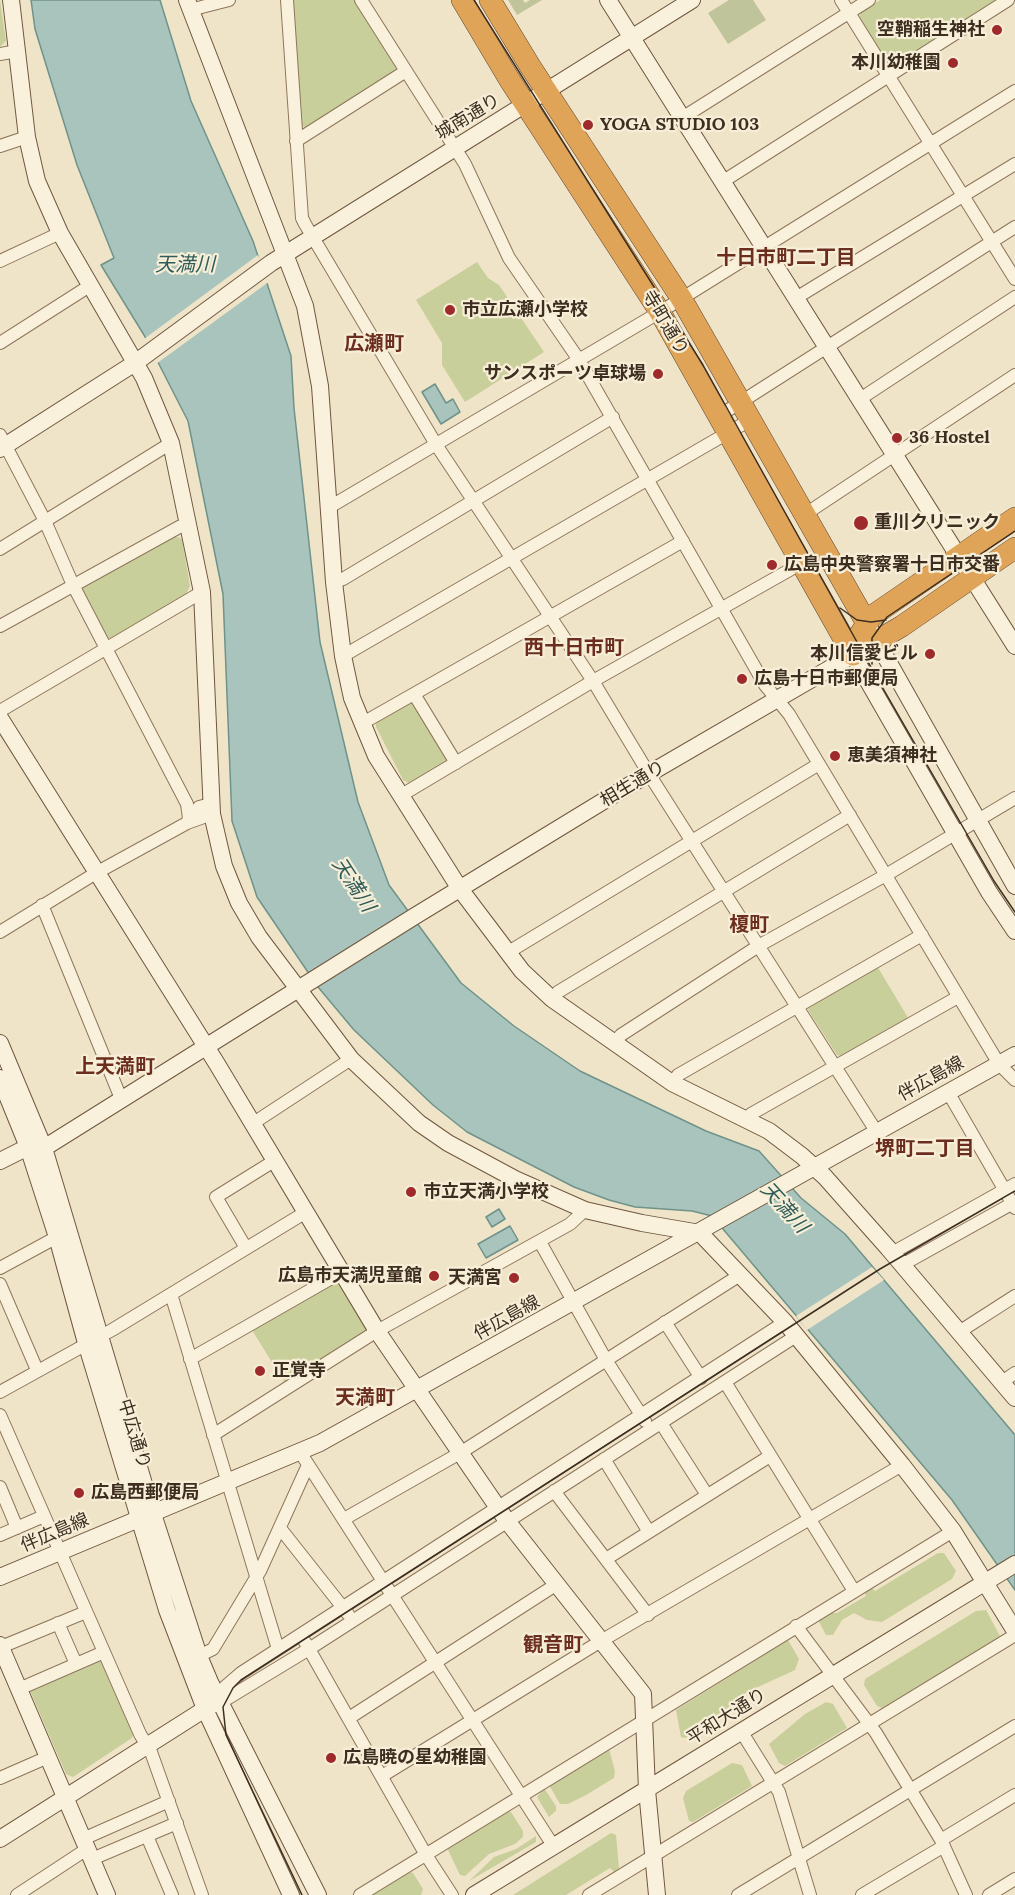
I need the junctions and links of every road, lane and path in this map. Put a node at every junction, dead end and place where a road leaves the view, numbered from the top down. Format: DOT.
graph roads {
  1 [pos="11,0"];
  2 [pos="229,0"];
  3 [pos="287,0"];
  4 [pos="361,0"];
  5 [pos="462,0"];
  6 [pos="490,0"];
  7 [pos="608,0"];
  8 [pos="692,0"];
  9 [pos="841,0"];
  10 [pos="869,0"];
  11 [pos="1008,0"];
  12 [pos="188,5"];
  13 [pos="849,12"];
  14 [pos="632,38"];
  15 [pos="17,51"];
  16 [pos="0,54"];
  17 [pos="406,71"];
  18 [pos="890,77"];
  19 [pos="546,91"];
  20 [pos="1015,91"];
  21 [pos="525,104"];
  22 [pos="682,118"];
  23 [pos="27,137"];
  24 [pos="296,141"];
  25 [pos="931,142"];
  26 [pos="0,147"];
  27 [pos="455,147"];
  28 [pos="1015,164"];
  29 [pos="722,182"];
  30 [pos="964,195"];
  31 [pos="1015,227"];
  32 [pos="60,233"];
  33 [pos="313,237"];
  34 [pos="993,241"];
  35 [pos="764,248"];
  36 [pos="285,255"];
  37 [pos="0,261"];
  38 [pos="1015,279"];
  39 [pos="91,285"];
  40 [pos="1015,297"];
  41 [pos="681,298"];
  42 [pos="796,298"];
  43 [pos="660,312"];
  44 [pos="0,343"];
  45 [pos="827,348"];
  46 [pos="579,360"];
  47 [pos="135,363"];
  48 [pos="1015,375"];
  49 [pos="860,399"];
  50 [pos="745,411"];
  51 [pos="613,417"];
  52 [pos="724,424"];
  53 [pos="2,443"];
  54 [pos="171,443"];
  55 [pos="436,446"];
  56 [pos="895,455"];
  57 [pos="650,479"];
  58 [pos="475,502"];
  59 [pos="328,508"];
  60 [pos="804,515"];
  61 [pos="1015,518"];
  62 [pos="45,521"];
  63 [pos="189,526"];
  64 [pos="683,542"];
  65 [pos="1015,548"];
  66 [pos="0,549"];
  67 [pos="959,556"];
  68 [pos="512,558"];
  69 [pos="802,563"];
  70 [pos="972,578"];
  71 [pos="334,582"];
  72 [pos="73,585"];
  73 [pos="202,592"];
  74 [pos="721,610"];
  75 [pos="552,617"];
  76 [pos="866,622"];
  77 [pos="0,626"];
  78 [pos="876,642"];
  79 [pos="1015,646"];
  80 [pos="106,649"];
  81 [pos="853,655"];
  82 [pos="343,656"];
  83 [pos="594,681"];
  84 [pos="414,694"];
  85 [pos="777,700"];
  86 [pos="0,711"];
  87 [pos="0,718"];
  88 [pos="361,724"];
  89 [pos="456,763"];
  90 [pos="819,764"];
  91 [pos="649,774"];
  92 [pos="400,796"];
  93 [pos="1015,798"];
  94 [pos="202,807"];
  95 [pos="850,815"];
  96 [pos="976,820"];
  97 [pos="187,823"];
  98 [pos="956,833"];
  99 [pos="691,840"];
  100 [pos="96,873"];
  101 [pos="886,875"];
  102 [pos="1015,886"];
  103 [pos="460,889"];
  104 [pos="723,891"];
  105 [pos="42,905"];
  106 [pos="1015,931"];
  107 [pos="0,932"];
  108 [pos="922,935"];
  109 [pos="760,945"];
  110 [pos="507,953"];
  111 [pos="297,990"];
  112 [pos="958,997"];
  113 [pos="552,999"];
  114 [pos="798,1007"];
  115 [pos="0,1043"];
  116 [pos="614,1043"];
  117 [pos="205,1047"];
  118 [pos="1015,1055"];
  119 [pos="351,1059"];
  120 [pos="999,1064"];
  121 [pos="836,1066"];
  122 [pos="0,1078"];
  123 [pos="1015,1080"];
  124 [pos="672,1083"];
  125 [pos="948,1092"];
  126 [pos="122,1101"];
  127 [pos="747,1121"];
  128 [pos="252,1124"];
  129 [pos="876,1131"];
  130 [pos="36,1148"];
  131 [pos="0,1161"];
  132 [pos="274,1161"];
  133 [pos="813,1167"];
  134 [pos="1010,1187"];
  135 [pos="1014,1205"];
  136 [pos="585,1210"];
  137 [pos="306,1212"];
  138 [pos="700,1233"];
  139 [pos="57,1237"];
  140 [pos="540,1242"];
  141 [pos="246,1248"];
  142 [pos="897,1259"];
  143 [pos="0,1268"];
  144 [pos="342,1272"];
  145 [pos="740,1275"];
  146 [pos="0,1284"];
  147 [pos="171,1294"];
  148 [pos="1015,1296"];
  149 [pos="573,1303"];
  150 [pos="665,1322"];
  151 [pos="785,1322"];
  152 [pos="377,1331"];
  153 [pos="959,1332"];
  154 [pos="796,1336"];
  155 [pos="93,1339"];
  156 [pos="190,1359"];
  157 [pos="606,1360"];
  158 [pos="37,1370"];
  159 [pos="1008,1377"];
  160 [pos="701,1378"];
  161 [pos="724,1382"];
  162 [pos="417,1390"];
  163 [pos="0,1392"];
  164 [pos="1015,1398"];
  165 [pos="642,1416"];
  166 [pos="1,1422"];
  167 [pos="656,1426"];
  168 [pos="213,1435"];
  169 [pos="460,1453"];
  170 [pos="770,1456"];
  171 [pos="304,1459"];
  172 [pos="604,1459"];
  173 [pos="902,1465"];
  174 [pos="227,1482"];
  175 [pos="0,1487"];
  176 [pos="554,1491"];
  177 [pos="707,1495"];
  178 [pos="503,1514"];
  179 [pos="44,1516"];
  180 [pos="146,1516"];
  181 [pos="344,1519"];
  182 [pos="809,1522"];
  183 [pos="17,1528"];
  184 [pos="280,1528"];
  185 [pos="952,1531"];
  186 [pos="649,1532"];
  187 [pos="0,1535"];
  188 [pos="60,1552"];
  189 [pos="606,1559"];
  190 [pos="1008,1568"];
  191 [pos="0,1577"];
  192 [pos="255,1579"];
  193 [pos="384,1581"];
  194 [pos="986,1581"];
  195 [pos="557,1584"];
  196 [pos="854,1591"];
  197 [pos="393,1595"];
  198 [pos="344,1608"];
  199 [pos="86,1612"];
  200 [pos="648,1615"];
  201 [pos="353,1621"];
  202 [pos="58,1623"];
  203 [pos="796,1626"];
  204 [pos="1015,1633"];
  205 [pos="301,1635"];
  206 [pos="601,1641"];
  207 [pos="0,1646"];
  208 [pos="278,1649"];
  209 [pos="309,1649"];
  210 [pos="104,1652"];
  211 [pos="200,1656"];
  212 [pos="436,1662"];
  213 [pos="76,1664"];
  214 [pos="832,1674"];
  215 [pos="20,1689"];
  216 [pos="214,1702"];
  217 [pos="349,1718"];
  218 [pos="645,1719"];
  219 [pos="474,1720"];
  220 [pos="869,1724"];
  221 [pos="1015,1726"];
  222 [pos="741,1731"];
  223 [pos="146,1744"];
  224 [pos="48,1757"];
  225 [pos="382,1776"];
  226 [pos="0,1778"];
  227 [pos="774,1782"];
  228 [pos="647,1790"];
  229 [pos="910,1790"];
  230 [pos="1015,1795"];
  231 [pos="64,1796"];
  232 [pos="521,1796"];
  233 [pos="168,1801"];
  234 [pos="177,1823"];
  235 [pos="147,1836"];
  236 [pos="0,1839"];
  237 [pos="943,1843"];
  238 [pos="554,1847"];
  239 [pos="87,1849"];
  240 [pos="426,1855"];
  241 [pos="653,1856"];
  242 [pos="799,1858"];
  243 [pos="1015,1878"];
  244 [pos="17,1895"];
  245 [pos="107,1895"];
  246 [pos="172,1895"];
  247 [pos="201,1895"];
  248 [pos="291,1895"];
  249 [pos="318,1895"];
  250 [pos="360,1895"];
  251 [pos="452,1895"];
  252 [pos="474,1895"];
  253 [pos="589,1895"];
  254 [pos="657,1895"];
  255 [pos="738,1895"];
  256 [pos="810,1895"];
  257 [pos="862,1895"];
  258 [pos="966,1895"];
  259 [pos="989,1895"];
  1 -- 15 [label="street"];
  2 -- 12 [label="street"];
  3 -- 24 [label="street"];
  4 -- 17 [label="street"];
  5 -- 21 [label="highway, 寺町通り"];
  6 -- 19 [label="highway, 寺町通り"];
  7 -- 14 [label="street"];
  8 -- 14 [label="street, 城南通り"];
  9 -- 13 [label="street"];
  10 -- 13 [label="street"];
  11 -- 18 [label="street"];
  12 -- 36 [label="street"];
  13 -- 18 [label="street"];
  13 -- 22 [label="street"];
  14 -- 19 [label="street, 城南通り"];
  14 -- 22 [label="street"];
  15 -- 16 [label="street"];
  15 -- 23 [label="street"];
  17 -- 24 [label="street"];
  17 -- 27 [label="street"];
  18 -- 25 [label="street"];
  18 -- 29 [label="street"];
  19 -- 21 [label="street, 城南通り"];
  19 -- 41 [label="highway, 寺町通り"];
  20 -- 25 [label="street"];
  21 -- 27 [label="street, 城南通り"];
  21 -- 43 [label="highway, 寺町通り"];
  22 -- 29 [label="street"];
  23 -- 26 [label="street"];
  23 -- 32 [label="street"];
  24 -- 33 [label="street"];
  25 -- 30 [label="street"];
  25 -- 35 [label="street"];
  27 -- 33 [label="street, 城南通り"];
  27 -- 46 [label="street"];
  28 -- 30 [label="street"];
  29 -- 35 [label="street"];
  30 -- 34 [label="street"];
  30 -- 42 [label="street"];
  31 -- 34 [label="street"];
  32 -- 37 [label="street"];
  32 -- 39 [label="street"];
  33 -- 36 [label="street, 城南通り"];
  33 -- 55 [label="street"];
  34 -- 38 [label="street"];
  34 -- 45 [label="street"];
  35 -- 41 [label="street"];
  35 -- 42 [label="street"];
  36 -- 47 [label="street, 城南通り"];
  36 -- 59 [label="street"];
  39 -- 44 [label="street"];
  39 -- 47 [label="street"];
  40 -- 49 [label="street"];
  41 -- 43 [label="street"];
  41 -- 50 [label="highway, 寺町通り"];
  42 -- 45 [label="street"];
  43 -- 46 [label="street"];
  43 -- 52 [label="highway, 寺町通り"];
  45 -- 49 [label="street"];
  45 -- 50 [label="street"];
  46 -- 51 [label="street"];
  46 -- 55 [label="street"];
  47 -- 53 [label="street, 城南通り"];
  47 -- 54 [label="street"];
  48 -- 56 [label="street"];
  49 -- 56 [label="street"];
  50 -- 52 [label="street"];
  50 -- 52 [label="street"];
  50 -- 60 [label="highway, 寺町通り"];
  51 -- 57 [label="street"];
  51 -- 58 [label="street"];
  52 -- 57 [label="street"];
  52 -- 69 [label="highway, 寺町通り"];
  53 -- 62 [label="street"];
  54 -- 62 [label="street"];
  54 -- 63 [label="street"];
  55 -- 58 [label="street"];
  55 -- 59 [label="street"];
  56 -- 60 [label="street"];
  56 -- 67 [label="street"];
  57 -- 64 [label="street"];
  57 -- 68 [label="street"];
  58 -- 68 [label="street"];
  58 -- 71 [label="street"];
  59 -- 71 [label="street"];
  60 -- 76 [label="highway, 寺町通り"];
  61 -- 67 [label="highway"];
  62 -- 66 [label="street"];
  62 -- 72 [label="street"];
  63 -- 72 [label="street"];
  63 -- 73 [label="street"];
  64 -- 74 [label="street"];
  64 -- 75 [label="street"];
  65 -- 70 [label="highway, 相生通り"];
  67 -- 70 [label="street"];
  67 -- 76 [label="highway"];
  68 -- 75 [label="street"];
  68 -- 82 [label="street"];
  69 -- 74 [label="street"];
  69 -- 81 [label="highway, 寺町通り"];
  70 -- 78 [label="highway, 相生通り"];
  70 -- 79 [label="street"];
  71 -- 82 [label="street"];
  72 -- 77 [label="street"];
  72 -- 80 [label="street"];
  73 -- 80 [label="street"];
  73 -- 94 [label="street"];
  74 -- 83 [label="street"];
  74 -- 85 [label="street"];
  75 -- 83 [label="street"];
  75 -- 84 [label="street"];
  76 -- 78 [label="street"];
  76 -- 81 [label="highway"];
  78 -- 81 [label="highway, 相生通り"];
  78 -- 96 [label="street"];
  80 -- 86 [label="street"];
  80 -- 94 [label="street"];
  81 -- 85 [label="street, 相生通り"];
  81 -- 98 [label="street"];
  82 -- 88 [label="street"];
  83 -- 89 [label="street"];
  83 -- 91 [label="street"];
  84 -- 88 [label="street"];
  84 -- 89 [label="street"];
  85 -- 90 [label="street"];
  85 -- 91 [label="street, 相生通り"];
  87 -- 100 [label="street"];
  88 -- 92 [label="street"];
  89 -- 92 [label="street"];
  90 -- 95 [label="street"];
  90 -- 99 [label="street"];
  91 -- 99 [label="street"];
  91 -- 103 [label="street, 相生通り"];
  92 -- 103 [label="street"];
  93 -- 96 [label="street"];
  94 -- 97 [label="street"];
  94 -- 97 [label="street"];
  94 -- 111 [label="street"];
  95 -- 101 [label="street"];
  95 -- 104 [label="street"];
  96 -- 98 [label="street"];
  96 -- 102 [label="street"];
  97 -- 100 [label="street"];
  98 -- 101 [label="street"];
  98 -- 106 [label="street"];
  99 -- 104 [label="street"];
  99 -- 110 [label="street"];
  100 -- 105 [label="street"];
  100 -- 117 [label="street"];
  101 -- 108 [label="street"];
  101 -- 109 [label="street"];
  103 -- 110 [label="street"];
  103 -- 111 [label="street, 相生通り"];
  104 -- 109 [label="street"];
  104 -- 113 [label="street"];
  105 -- 107 [label="street"];
  105 -- 126 [label="street"];
  108 -- 112 [label="street"];
  108 -- 114 [label="street"];
  109 -- 114 [label="street"];
  109 -- 116 [label="street"];
  110 -- 113 [label="street"];
  111 -- 117 [label="street, 相生通り"];
  111 -- 119 [label="street"];
  112 -- 120 [label="street"];
  112 -- 121 [label="street"];
  113 -- 116 [label="street"];
  114 -- 121 [label="street"];
  114 -- 124 [label="street"];
  115 -- 130 [label="street"];
  116 -- 124 [label="street"];
  117 -- 126 [label="street, 相生通り"];
  117 -- 128 [label="street"];
  118 -- 120 [label="street, 伴広島線"];
  119 -- 128 [label="street"];
  119 -- 136 [label="street"];
  120 -- 123 [label="street"];
  120 -- 125 [label="street, 伴広島線"];
  121 -- 127 [label="street"];
  121 -- 129 [label="street"];
  122 -- 130 [label="street"];
  124 -- 127 [label="street"];
  125 -- 129 [label="street, 伴広島線"];
  125 -- 134 [label="street"];
  126 -- 130 [label="street, 相生通り"];
  127 -- 133 [label="street"];
  128 -- 132 [label="street"];
  129 -- 133 [label="street, 伴広島線"];
  130 -- 131 [label="street, 相生通り"];
  130 -- 139 [label="street"];
  130 -- 155 [label="street"];
  132 -- 137 [label="street"];
  132 -- 141 [label="street"];
  133 -- 138 [label="street, 伴広島線"];
  133 -- 142 [label="street"];
  134 -- 135 [label="street"];
  134 -- 142 [label="street"];
  135 -- 142 [label="street"];
  136 -- 138 [label="street"];
  136 -- 140 [label="street"];
  137 -- 141 [label="street"];
  137 -- 144 [label="street"];
  138 -- 145 [label="street"];
  138 -- 149 [label="street, 伴広島線"];
  139 -- 143 [label="street"];
  139 -- 155 [label="street"];
  140 -- 149 [label="street"];
  140 -- 152 [label="street"];
  141 -- 147 [label="street"];
  142 -- 153 [label="street"];
  144 -- 152 [label="street"];
  144 -- 156 [label="street"];
  145 -- 150 [label="street"];
  145 -- 151 [label="street"];
  146 -- 158 [label="street"];
  147 -- 155 [label="street"];
  147 -- 156 [label="street"];
  148 -- 153 [label="street"];
  149 -- 157 [label="street"];
  149 -- 162 [label="street, 伴広島線"];
  150 -- 157 [label="street"];
  150 -- 160 [label="street"];
  151 -- 154 [label="street"];
  151 -- 160 [label="street"];
  152 -- 162 [label="street"];
  152 -- 168 [label="street"];
  153 -- 159 [label="street"];
  154 -- 161 [label="street"];
  154 -- 173 [label="street"];
  155 -- 158 [label="street"];
  155 -- 180 [label="street"];
  156 -- 168 [label="street"];
  157 -- 165 [label="street"];
  157 -- 169 [label="street"];
  158 -- 163 [label="street"];
  159 -- 164 [label="street"];
  160 -- 165 [label="street"];
  161 -- 167 [label="street"];
  161 -- 170 [label="street"];
  162 -- 169 [label="street"];
  162 -- 171 [label="street, 伴広島線"];
  165 -- 167 [label="street"];
  165 -- 178 [label="street"];
  166 -- 179 [label="street"];
  167 -- 172 [label="street"];
  167 -- 177 [label="street"];
  168 -- 174 [label="street"];
  169 -- 178 [label="street"];
  169 -- 181 [label="street"];
  170 -- 177 [label="street"];
  170 -- 182 [label="street"];
  171 -- 174 [label="street, 伴広島線"];
  171 -- 181 [label="street"];
  171 -- 184 [label="street"];
  172 -- 176 [label="street"];
  172 -- 186 [label="street"];
  173 -- 182 [label="street"];
  173 -- 185 [label="street"];
  174 -- 180 [label="street, 伴広島線"];
  174 -- 192 [label="street"];
  175 -- 183 [label="street"];
  176 -- 178 [label="street"];
  176 -- 189 [label="street"];
  177 -- 186 [label="street"];
  178 -- 193 [label="street"];
  178 -- 195 [label="street"];
  178 -- 197 [label="street"];
  179 -- 183 [label="street"];
  179 -- 188 [label="street"];
  180 -- 188 [label="street, 伴広島線"];
  180 -- 211 [label="street"];
  180 -- 216 [label="street"];
  181 -- 193 [label="street"];
  182 -- 196 [label="street"];
  182 -- 200 [label="street"];
  183 -- 187 [label="street"];
  184 -- 192 [label="street"];
  184 -- 198 [label="street"];
  185 -- 194 [label="street"];
  185 -- 196 [label="street"];
  186 -- 189 [label="street"];
  188 -- 191 [label="street, 伴広島線"];
  188 -- 199 [label="street"];
  189 -- 200 [label="street"];
  190 -- 194 [label="street, 平和大通り"];
  192 -- 208 [label="street"];
  192 -- 211 [label="street"];
  193 -- 197 [label="street"];
  193 -- 198 [label="street"];
  194 -- 204 [label="street"];
  194 -- 214 [label="street, 平和大通り"];
  195 -- 206 [label="street"];
  195 -- 212 [label="street"];
  196 -- 203 [label="street"];
  197 -- 201 [label="street"];
  197 -- 212 [label="street"];
  198 -- 201 [label="street"];
  198 -- 205 [label="street"];
  199 -- 202 [label="street"];
  199 -- 210 [label="street"];
  200 -- 206 [label="street"];
  201 -- 209 [label="street"];
  202 -- 207 [label="street"];
  202 -- 213 [label="street"];
  203 -- 214 [label="street"];
  203 -- 218 [label="street"];
  204 -- 220 [label="street"];
  205 -- 208 [label="street"];
  205 -- 209 [label="street"];
  206 -- 218 [label="street"];
  206 -- 219 [label="street"];
  207 -- 215 [label="street"];
  208 -- 216 [label="street"];
  209 -- 216 [label="street"];
  209 -- 217 [label="street"];
  210 -- 213 [label="street"];
  210 -- 223 [label="street"];
  211 -- 216 [label="street"];
  212 -- 217 [label="street"];
  212 -- 219 [label="street"];
  213 -- 215 [label="street"];
  214 -- 220 [label="street"];
  214 -- 222 [label="street, 平和大通り"];
  215 -- 224 [label="street"];
  216 -- 223 [label="street"];
  216 -- 248 [label="street"];
  216 -- 249 [label="street"];
  217 -- 225 [label="street"];
  218 -- 228 [label="street"];
  218 -- 232 [label="street"];
  219 -- 225 [label="street"];
  219 -- 232 [label="street"];
  220 -- 227 [label="street"];
  220 -- 229 [label="street"];
  221 -- 229 [label="street"];
  222 -- 227 [label="street"];
  222 -- 228 [label="street, 平和大通り"];
  223 -- 231 [label="street"];
  223 -- 233 [label="street"];
  224 -- 226 [label="street"];
  224 -- 231 [label="street"];
  225 -- 240 [label="street"];
  227 -- 241 [label="street"];
  227 -- 242 [label="street"];
  228 -- 238 [label="street, 平和大通り"];
  228 -- 241 [label="street"];
  229 -- 237 [label="street"];
  229 -- 242 [label="street"];
  230 -- 237 [label="street"];
  231 -- 236 [label="street"];
  231 -- 239 [label="street"];
  232 -- 238 [label="street"];
  232 -- 240 [label="street"];
  233 -- 234 [label="street"];
  233 -- 239 [label="street"];
  234 -- 235 [label="street"];
  234 -- 247 [label="street"];
  235 -- 239 [label="street"];
  235 -- 246 [label="street"];
  237 -- 257 [label="street"];
  237 -- 258 [label="street"];
  238 -- 252 [label="street, 平和大通り"];
  239 -- 244 [label="street"];
  239 -- 245 [label="street"];
  240 -- 250 [label="street"];
  240 -- 251 [label="street"];
  241 -- 253 [label="street"];
  241 -- 254 [label="street"];
  242 -- 255 [label="street"];
  242 -- 256 [label="street"];
  243 -- 259 [label="street"];
}
